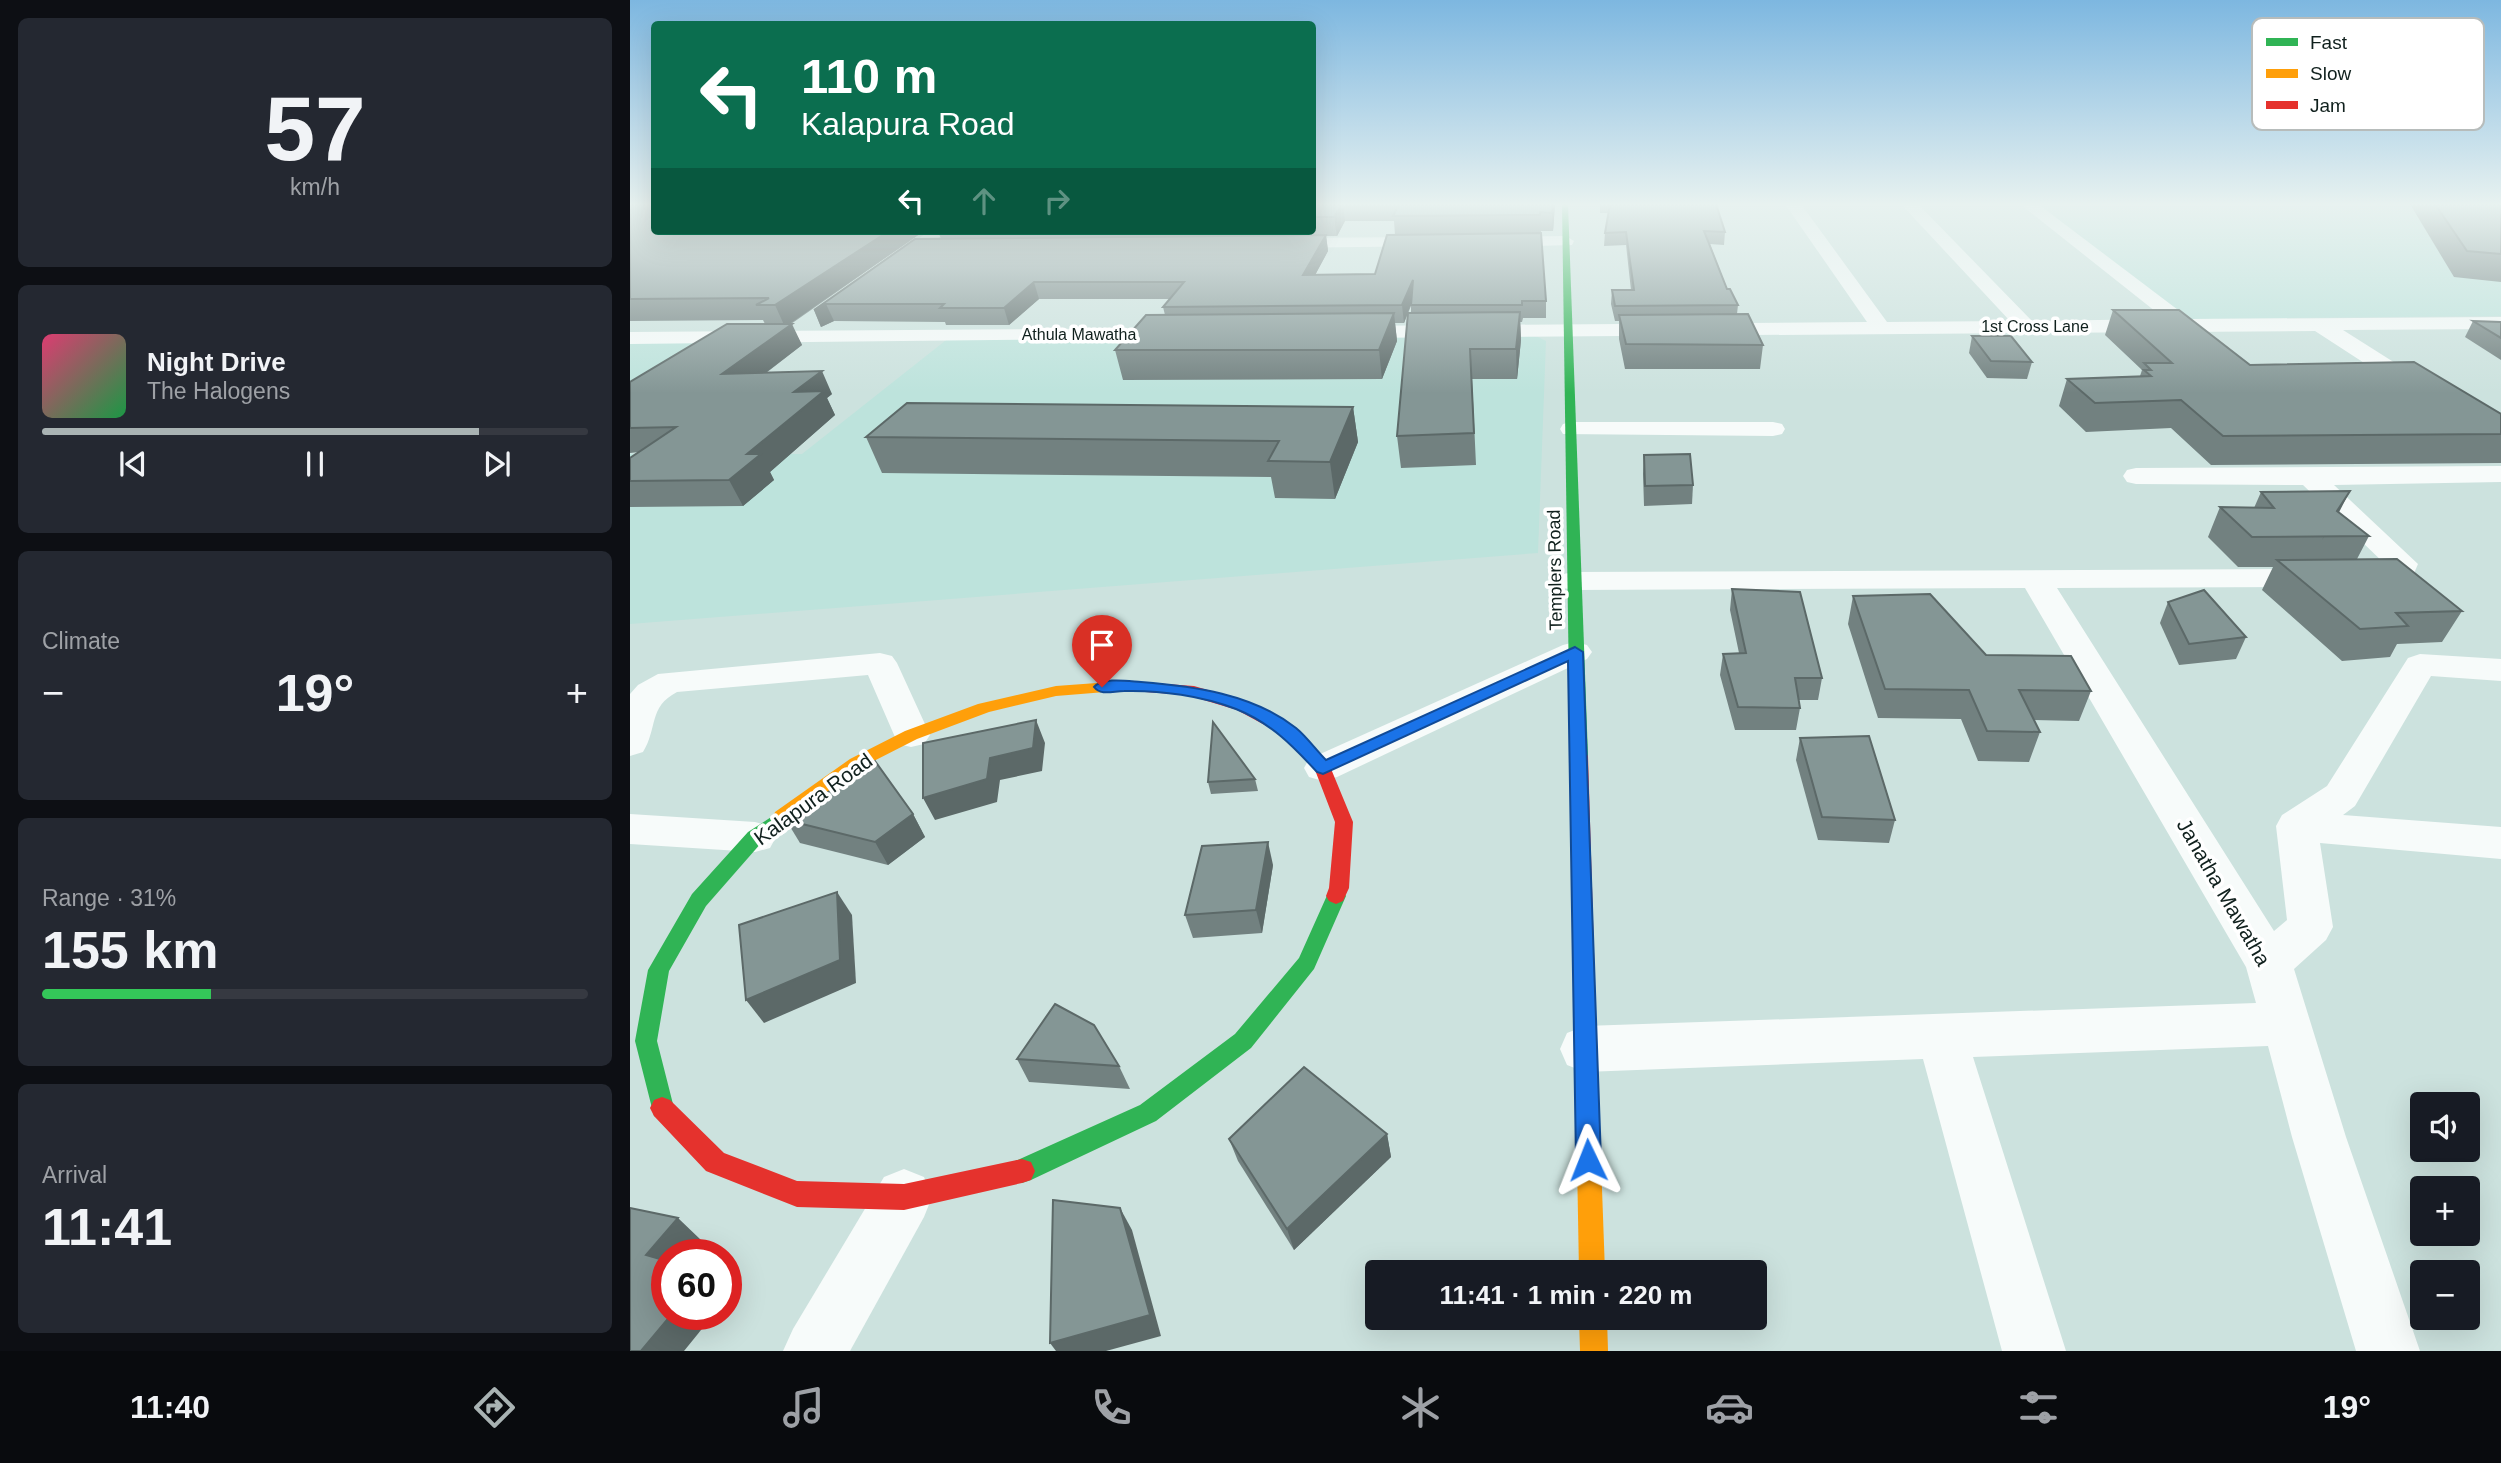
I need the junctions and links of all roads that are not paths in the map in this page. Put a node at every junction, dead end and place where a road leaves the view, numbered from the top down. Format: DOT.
graph roads {
  1 [pos="890,267"];
  2 [pos="1567,267"];
  3 [pos="1838,267"];
  4 [pos="1969,267"];
  5 [pos="2110,267"];
  6 [pos="877,276"];
  7 [pos="814,321"];
  8 [pos="2501,323"];
  9 [pos="2320,324"];
  10 [pos="2185,325"];
  11 [pos="2026,326"];
  12 [pos="1881,327"];
  13 [pos="1569,329"];
  14 [pos="1324,332"];
  15 [pos="1201,333"];
  16 [pos="792,336"];
  17 [pos="630,338"];
  18 [pos="1572,429"];
  19 [pos="1773,429"];
  20 [pos="2501,441"];
  21 [pos="2501,474"];
  22 [pos="2136,476"];
  23 [pos="2310,477"];
  24 [pos="2036,580"];
  25 [pos="1574,581"];
  26 [pos="1575,652"];
  27 [pos="2501,670"];
  28 [pos="911,735"];
  29 [pos="630,743"];
  30 [pos="1323,768"];
  31 [pos="2297,826"];
  32 [pos="630,829"];
  33 [pos="755,837"];
  34 [pos="2501,843"];
  35 [pos="2269,963"];
  36 [pos="2286,1024"];
  37 [pos="1942,1037"];
  38 [pos="1585,1049"];
  39 [pos="904,1197"];
  40 [pos="1592,1260"];
  41 [pos="1593,1330"];
  42 [pos="816,1351"];
  43 [pos="1594,1351"];
  44 [pos="2034,1351"];
  45 [pos="2388,1351"];
  1 -- 6 [label="street"];
  2 -- 13 [label="main road, Templers Road"];
  3 -- 12 [label="street"];
  4 -- 11 [label="street"];
  5 -- 10 [label="street"];
  7 -- 16 [label="street"];
  8 -- 9 [label="street, 1st Cross Lane"];
  9 -- 10 [label="street, 1st Cross Lane"];
  9 -- 20 [label="street"];
  10 -- 11 [label="street, 1st Cross Lane"];
  11 -- 12 [label="street, 1st Cross Lane"];
  12 -- 13 [label="street, 1st Cross Lane"];
  13 -- 14 [label="street"];
  13 -- 18 [label="main road, Templers Road"];
  15 -- 16 [label="street, Athula Mawatha"];
  16 -- 17 [label="street, Athula Mawatha"];
  18 -- 19 [label="street"];
  18 -- 25 [label="main road, Templers Road"];
  21 -- 23 [label="street"];
  22 -- 23 [label="street"];
  23 -- 24 [label="street"];
  24 -- 25 [label="street"];
  24 -- 35 [label="street, Janatha Mawatha"];
  25 -- 26 [label="main road, Templers Road"];
  26 -- 30 [label="street"];
  26 -- 38 [label="main road, Templers Road"];
  27 -- 31 [label="street"];
  28 -- 29 [label="street"];
  28 -- 30 [label="main road, Kalapura Road"];
  28 -- 33 [label="main road, Kalapura Road"];
  30 -- 39 [label="main road, Kalapura Road"];
  31 -- 34 [label="street"];
  31 -- 35 [label="street"];
  32 -- 33 [label="street"];
  33 -- 39 [label="main road, Kalapura Road"];
  35 -- 36 [label="street, Janatha Mawatha"];
  36 -- 37 [label="street"];
  36 -- 45 [label="street, Janatha Mawatha"];
  37 -- 38 [label="street"];
  37 -- 44 [label="street"];
  38 -- 40 [label="main road, Templers Road"];
  39 -- 42 [label="street"];
  41 -- 43 [label="main road"];
}
